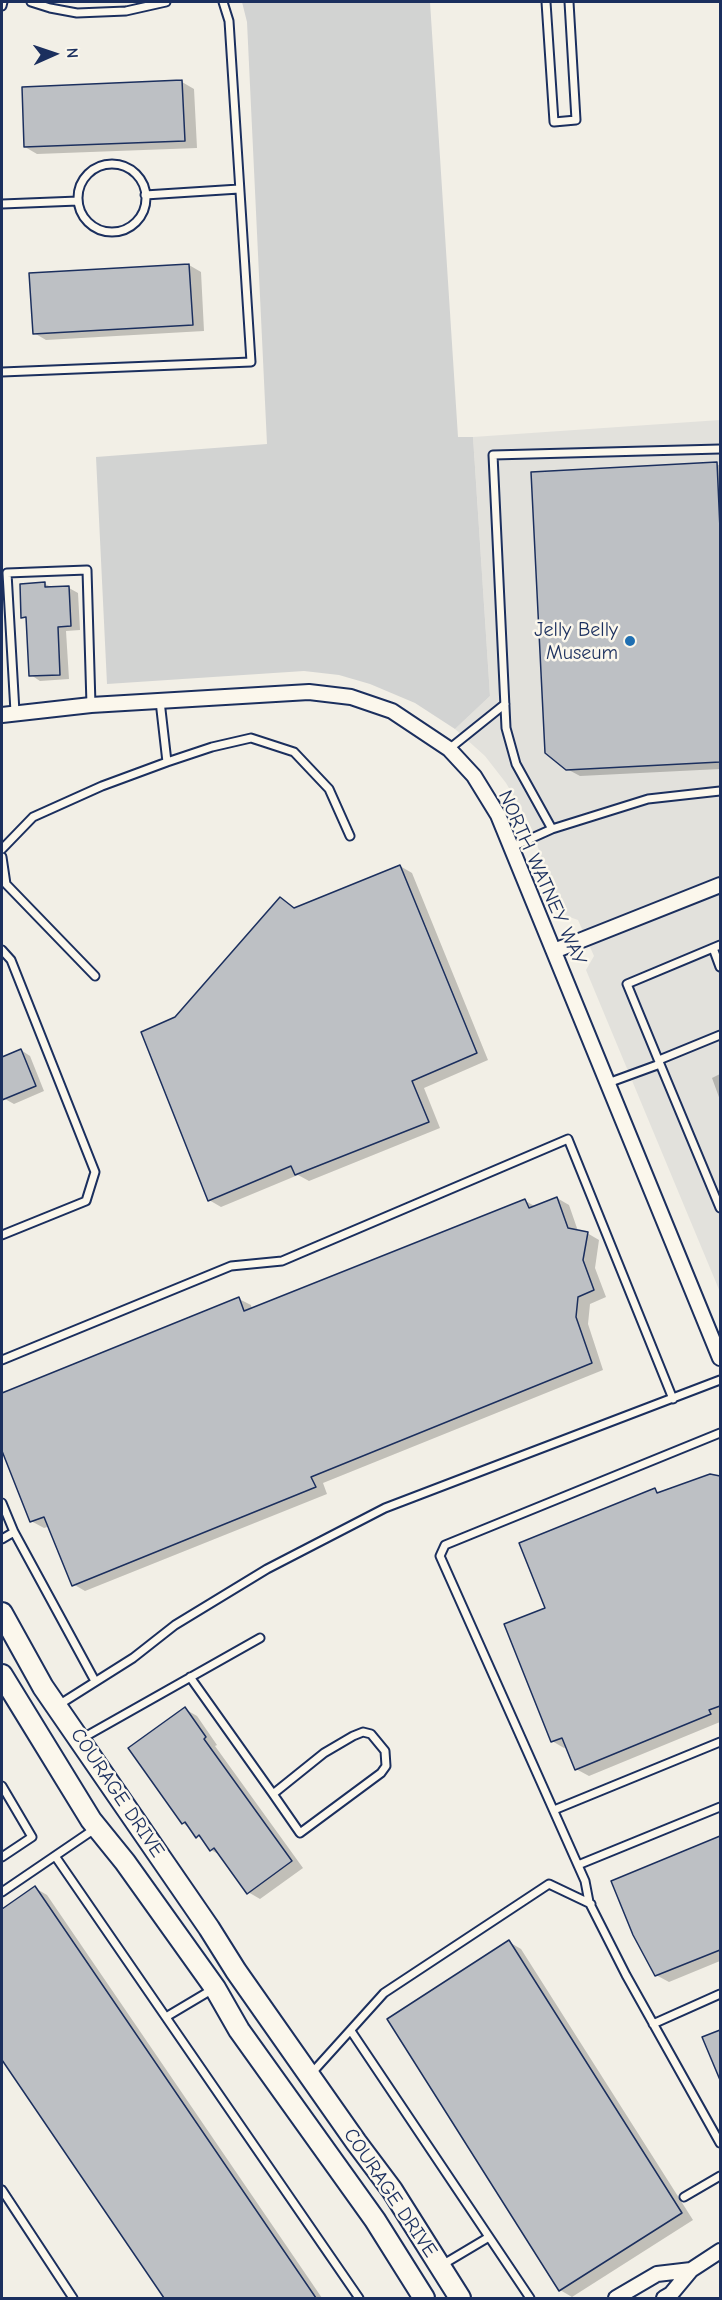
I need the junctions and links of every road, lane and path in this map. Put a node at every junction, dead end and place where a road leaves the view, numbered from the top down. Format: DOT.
graph roads {
  1 [pos="31,2"];
  2 [pos="166,2"];
  3 [pos="223,2"];
  4 [pos="546,2"];
  5 [pos="569,2"];
  6 [pos="239,189"];
  7 [pos="146,195"];
  8 [pos="78,201"];
  9 [pos="2,204"];
  10 [pos="2,372"];
  11 [pos="720,449"];
  12 [pos="160,701"];
  13 [pos="505,704"];
  14 [pos="91,705"];
  15 [pos="8,714"];
  16 [pos="449,749"];
  17 [pos="167,762"];
  18 [pos="720,791"];
  19 [pos="552,829"];
  20 [pos="350,836"];
  21 [pos="512,847"];
  22 [pos="2,849"];
  23 [pos="2,857"];
  24 [pos="720,885"];
  25 [pos="717,947"];
  26 [pos="2,950"];
  27 [pos="554,951"];
  28 [pos="720,967"];
  29 [pos="95,976"];
  30 [pos="720,1035"];
  31 [pos="659,1062"];
  32 [pos="608,1083"];
  33 [pos="720,1208"];
  34 [pos="2,1235"];
  35 [pos="717,1338"];
  36 [pos="720,1359"];
  37 [pos="2,1360"];
  38 [pos="720,1380"];
  39 [pos="673,1399"];
  40 [pos="720,1433"];
  41 [pos="2,1503"];
  42 [pos="14,1532"];
  43 [pos="2,1539"];
  44 [pos="2,1613"];
  45 [pos="260,1638"];
  46 [pos="2,1675"];
  47 [pos="190,1677"];
  48 [pos="95,1681"];
  49 [pos="57,1706"];
  50 [pos="81,1739"];
  51 [pos="720,1742"];
  52 [pos="2,1786"];
  53 [pos="273,1794"];
  54 [pos="720,1807"];
  55 [pos="554,1810"];
  56 [pos="97,1827"];
  57 [pos="55,1856"];
  58 [pos="2,1857"];
  59 [pos="578,1865"];
  60 [pos="2,1892"];
  61 [pos="591,1904"];
  62 [pos="236,1971"];
  63 [pos="215,1988"];
  64 [pos="720,1994"];
  65 [pos="166,2018"];
  66 [pos="653,2024"];
  67 [pos="351,2031"];
  68 [pos="310,2075"];
  69 [pos="720,2143"];
  70 [pos="720,2176"];
  71 [pos="2,2190"];
  72 [pos="684,2197"];
  73 [pos="489,2237"];
  74 [pos="720,2251"];
  75 [pos="440,2266"];
  76 [pos="691,2270"];
  77 [pos="71,2298"];
  78 [pos="359,2298"];
  79 [pos="424,2298"];
  80 [pos="460,2298"];
  81 [pos="530,2298"];
  82 [pos="616,2298"];
  83 [pos="664,2298"];
  1 -- 2 [label="lane"];
  3 -- 6 [label="lane"];
  4 -- 5 [label="lane"];
  6 -- 7 [label="lane"];
  6 -- 10 [label="lane"];
  7 -- 8 [label="lane"];
  7 -- 8 [label="lane"];
  8 -- 9 [label="lane"];
  11 -- 13 [label="lane"];
  12 -- 14 [label="street, NORTH WATNEY WAY"];
  12 -- 16 [label="street, NORTH WATNEY WAY"];
  12 -- 17 [label="lane"];
  13 -- 16 [label="lane"];
  13 -- 19 [label="lane"];
  14 -- 15 [label="street, NORTH WATNEY WAY"];
  14 -- 15 [label="lane"];
  16 -- 21 [label="street, NORTH WATNEY WAY"];
  17 -- 20 [label="lane"];
  17 -- 22 [label="lane"];
  18 -- 19 [label="lane"];
  19 -- 21 [label="lane"];
  21 -- 27 [label="street, NORTH WATNEY WAY"];
  23 -- 29 [label="lane"];
  24 -- 27 [label="street"];
  25 -- 28 [label="lane"];
  25 -- 31 [label="lane"];
  26 -- 34 [label="lane"];
  27 -- 32 [label="street, NORTH WATNEY WAY"];
  30 -- 31 [label="lane"];
  31 -- 32 [label="lane"];
  31 -- 33 [label="lane"];
  32 -- 35 [label="street, NORTH WATNEY WAY"];
  35 -- 36 [label="street, NORTH WATNEY WAY"];
  37 -- 39 [label="lane"];
  38 -- 39 [label="lane"];
  39 -- 48 [label="lane"];
  40 -- 55 [label="lane"];
  41 -- 42 [label="lane"];
  42 -- 43 [label="lane"];
  42 -- 48 [label="lane"];
  44 -- 49 [label="street, COURAGE DRIVE"];
  45 -- 47 [label="lane"];
  46 -- 56 [label="street, COURAGE DRIVE"];
  47 -- 50 [label="lane"];
  47 -- 53 [label="lane"];
  48 -- 49 [label="lane"];
  49 -- 50 [label="street, COURAGE DRIVE"];
  50 -- 62 [label="street, COURAGE DRIVE"];
  51 -- 55 [label="lane"];
  52 -- 58 [label="lane"];
  53 -- 53 [label="lane"];
  54 -- 59 [label="lane"];
  55 -- 59 [label="lane"];
  56 -- 57 [label="lane"];
  56 -- 63 [label="street, COURAGE DRIVE"];
  57 -- 60 [label="lane"];
  57 -- 65 [label="lane"];
  59 -- 61 [label="lane"];
  61 -- 66 [label="lane"];
  61 -- 67 [label="lane"];
  62 -- 63 [label="street"];
  62 -- 68 [label="street, COURAGE DRIVE"];
  63 -- 65 [label="lane"];
  63 -- 79 [label="street, COURAGE DRIVE"];
  64 -- 66 [label="lane"];
  65 -- 78 [label="lane"];
  66 -- 69 [label="lane"];
  67 -- 68 [label="lane"];
  67 -- 73 [label="lane"];
  68 -- 75 [label="street, COURAGE DRIVE"];
  70 -- 72 [label="lane"];
  71 -- 77 [label="lane"];
  73 -- 75 [label="lane"];
  73 -- 81 [label="lane"];
  74 -- 76 [label="street"];
  75 -- 80 [label="street, COURAGE DRIVE"];
  76 -- 82 [label="street"];
  76 -- 83 [label="street"];
}
